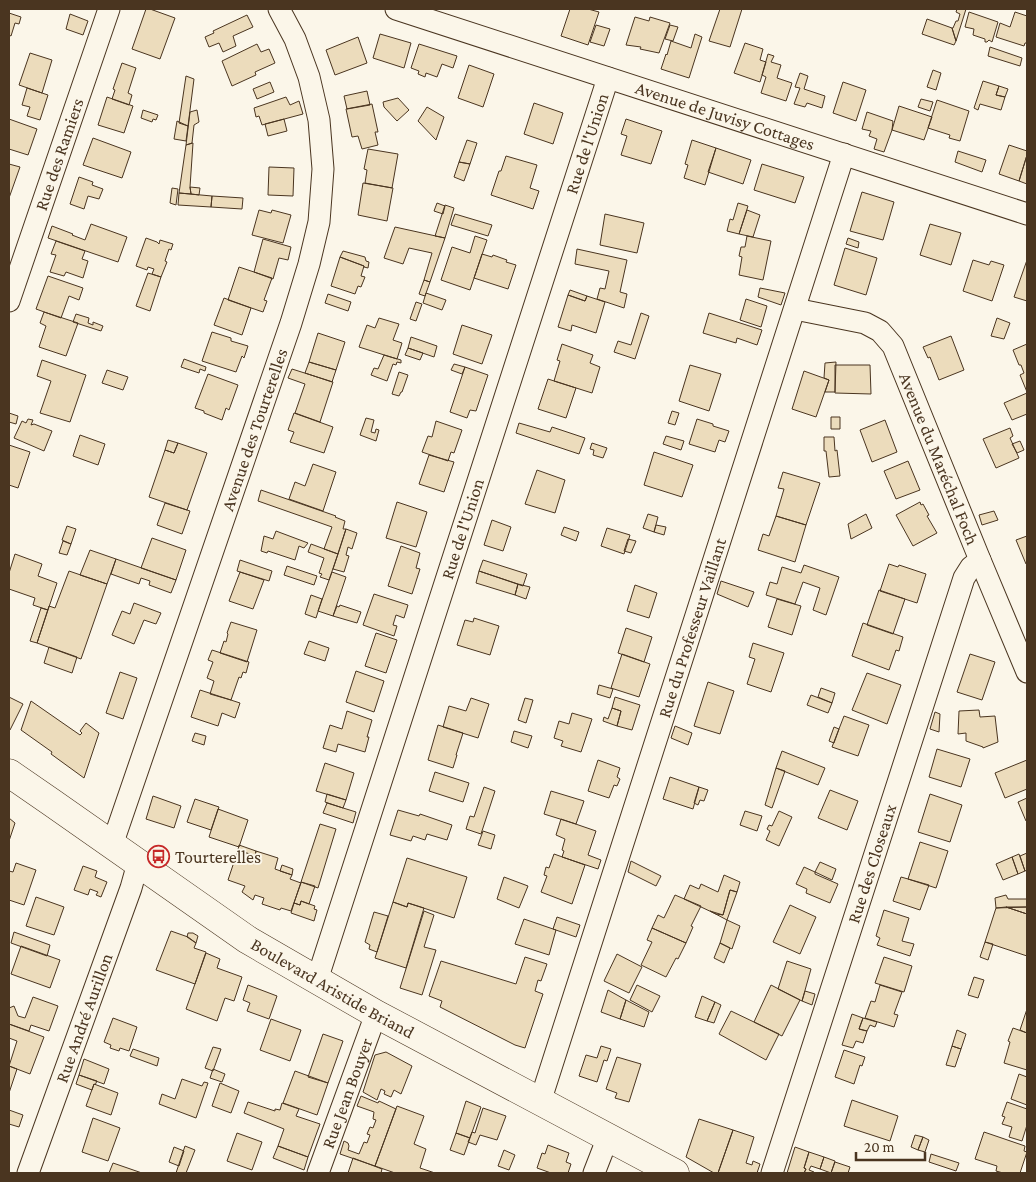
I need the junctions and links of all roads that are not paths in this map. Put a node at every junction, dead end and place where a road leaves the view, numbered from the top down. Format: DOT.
graph roads {
  1 [pos="109,9"];
  2 [pos="279,9"];
  3 [pos="396,9"];
  4 [pos="608,78"];
  5 [pos="844,154"];
  6 [pos="1027,214"];
  7 [pos="9,301"];
  8 [pos="795,309"];
  9 [pos="980,560"];
  10 [pos="1027,672"];
  11 [pos="9,773"];
  12 [pos="112,845"];
  13 [pos="138,863"];
  14 [pos="318,980"];
  15 [pos="376,1014"];
  16 [pos="540,1102"];
  17 [pos="608,1137"];
  18 [pos="28,1173"];
  19 [pos="318,1173"];
  20 [pos="594,1173"];
  21 [pos="675,1173"];
  22 [pos="772,1173"];
  1 -- 7 [label="street, Rue des Ramiers"];
  2 -- 12 [label="street, Avenue des Tourterelles"];
  3 -- 4 [label="street, Avenue de Juvisy Cottages"];
  4 -- 5 [label="street, Avenue de Juvisy Cottages"];
  4 -- 14 [label="street, Rue de l'Union"];
  5 -- 6 [label="street, Avenue de Juvisy Cottages"];
  5 -- 8 [label="street, Rue du Professeur Vaillant"];
  8 -- 9 [label="street, Avenue du Maréchal Foch"];
  8 -- 16 [label="street, Rue du Professeur Vaillant"];
  9 -- 10 [label="street, Avenue du Maréchal Foch"];
  9 -- 22 [label="street, Rue des Closeaux"];
  11 -- 12 [label="main road, Boulevard Aristide Briand"];
  12 -- 13 [label="main road, Boulevard Aristide Briand"];
  13 -- 14 [label="main road, Boulevard Aristide Briand"];
  13 -- 18 [label="street, Rue André Aurillon"];
  14 -- 15 [label="main road, Boulevard Aristide Briand"];
  15 -- 16 [label="main road, Boulevard Aristide Briand"];
  15 -- 19 [label="street, Rue Jean Bouyer"];
  16 -- 17 [label="main road, Boulevard Aristide Briand"];
  17 -- 20 [label="street"];
  17 -- 21 [label="main road, Boulevard Aristide Briand"];
}
